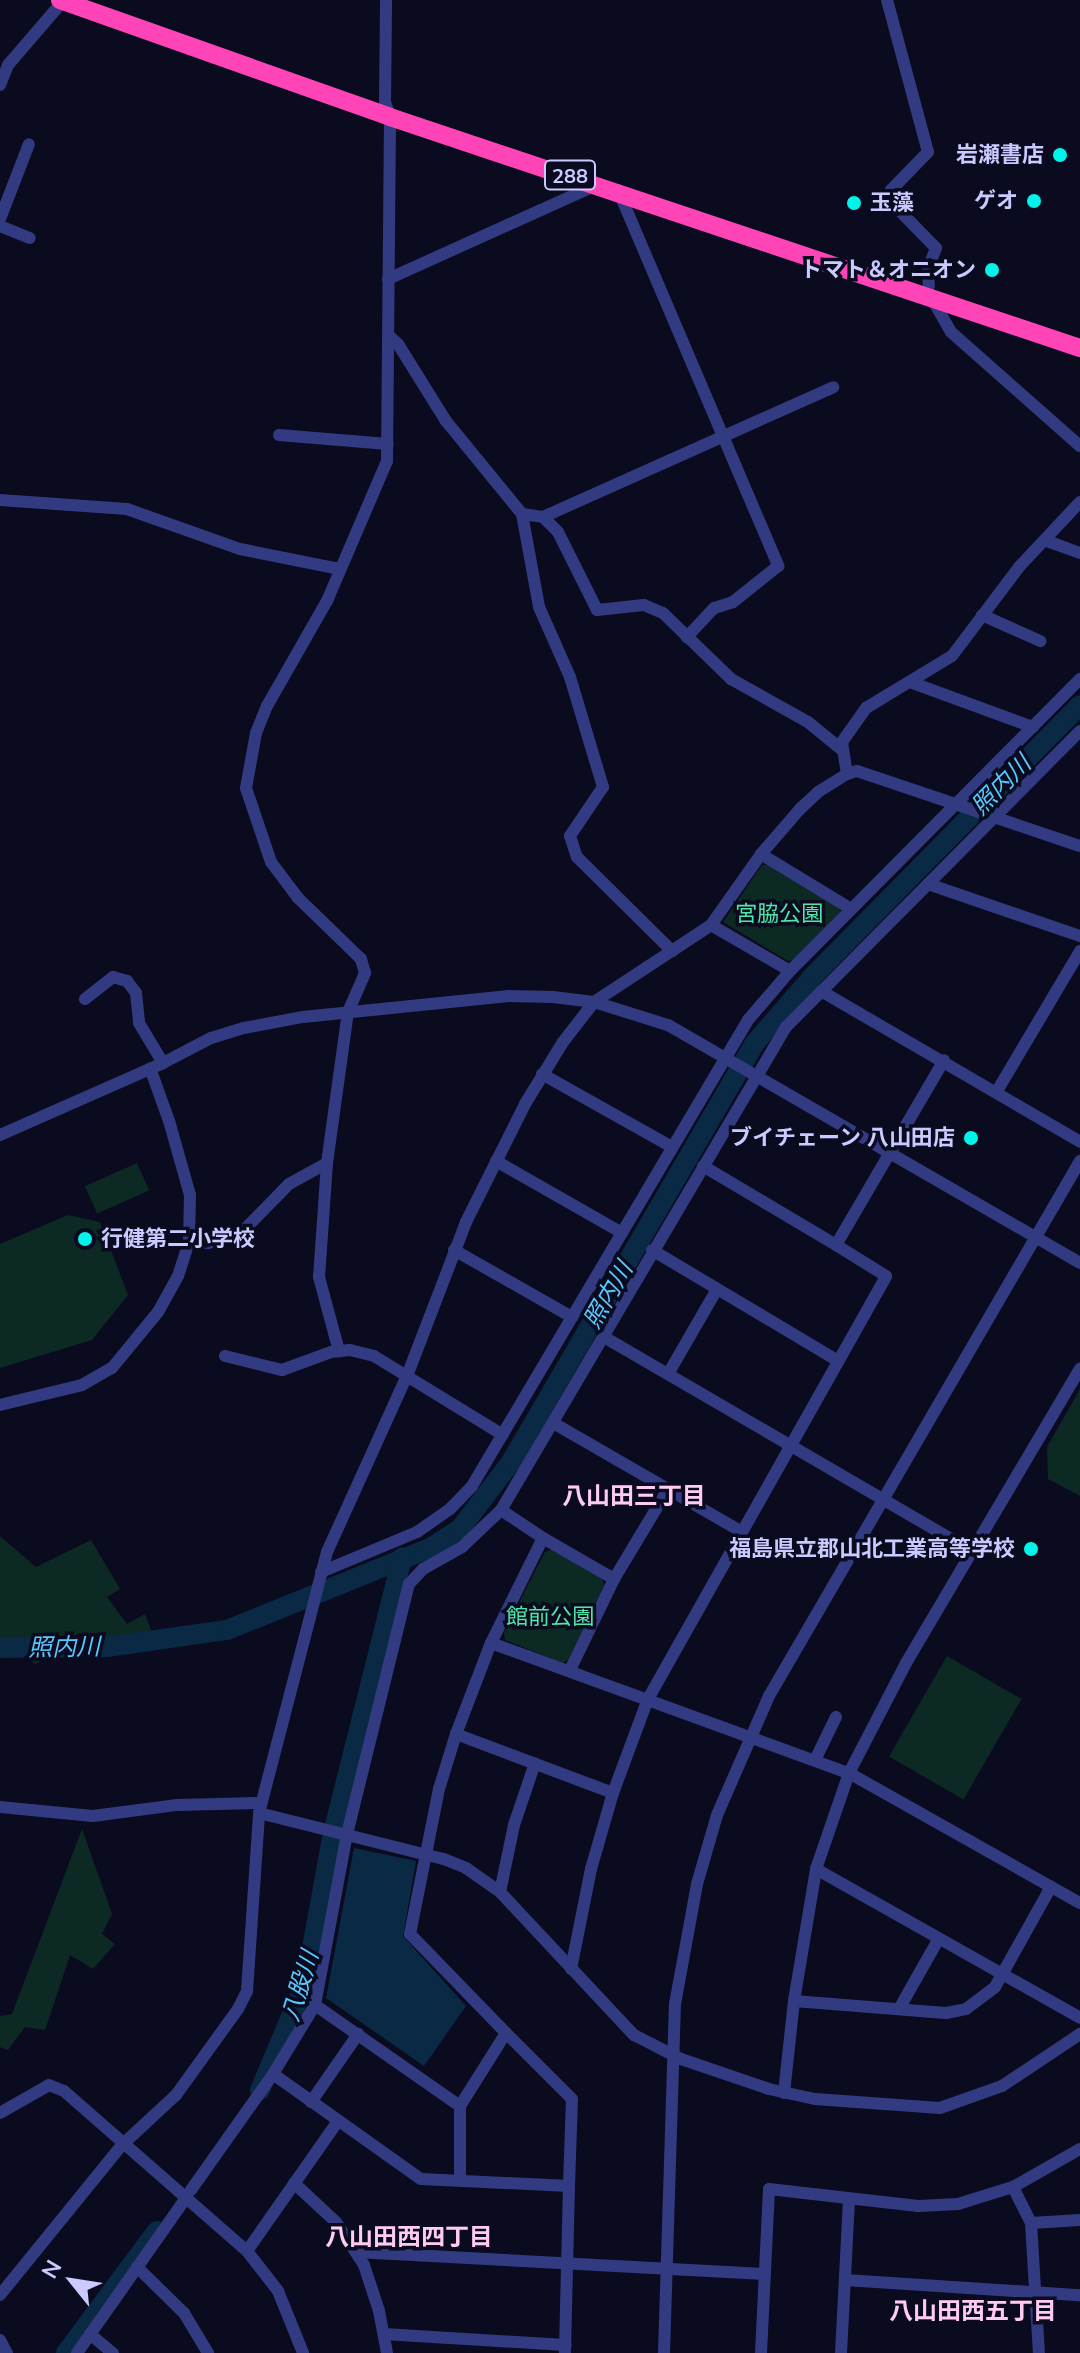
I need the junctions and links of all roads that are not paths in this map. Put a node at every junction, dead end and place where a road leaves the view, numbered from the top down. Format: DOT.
graph roads {
  1 [pos="62,0"];
  2 [pos="78,0"];
  3 [pos="386,0"];
  4 [pos="887,0"];
  5 [pos="0,85"];
  6 [pos="388,109"];
  7 [pos="29,144"];
  8 [pos="599,184"];
  9 [pos="618,190"];
  10 [pos="0,219"];
  11 [pos="0,226"];
  12 [pos="30,238"];
  13 [pos="388,279"];
  14 [pos="930,292"];
  15 [pos="389,336"];
  16 [pos="1080,337"];
  17 [pos="1080,348"];
  18 [pos="833,387"];
  19 [pos="279,435"];
  20 [pos="722,436"];
  21 [pos="388,444"];
  22 [pos="1080,446"];
  23 [pos="0,500"];
  24 [pos="1080,502"];
  25 [pos="522,514"];
  26 [pos="543,517"];
  27 [pos="1047,541"];
  28 [pos="1080,553"];
  29 [pos="339,569"];
  30 [pos="982,615"];
  31 [pos="687,637"];
  32 [pos="1040,641"];
  33 [pos="1080,679"];
  34 [pos="910,682"];
  35 [pos="1033,727"];
  36 [pos="1078,736"];
  37 [pos="841,749"];
  38 [pos="847,774"];
  39 [pos="955,805"];
  40 [pos="994,818"];
  41 [pos="1080,846"];
  42 [pos="761,854"];
  43 [pos="928,884"];
  44 [pos="851,909"];
  45 [pos="711,925"];
  46 [pos="1080,936"];
  47 [pos="672,951"];
  48 [pos="1080,951"];
  49 [pos="790,971"];
  50 [pos="821,991"];
  51 [pos="85,999"];
  52 [pos="594,1002"];
  53 [pos="348,1012"];
  54 [pos="724,1055"];
  55 [pos="944,1060"];
  56 [pos="163,1063"];
  57 [pos="150,1068"];
  58 [pos="542,1074"];
  59 [pos="758,1075"];
  60 [pos="997,1091"];
  61 [pos="0,1135"];
  62 [pos="1080,1142"];
  63 [pos="672,1147"];
  64 [pos="891,1152"];
  65 [pos="496,1161"];
  66 [pos="1080,1161"];
  67 [pos="327,1163"];
  68 [pos="703,1166"];
  69 [pos="622,1233"];
  70 [pos="1036,1238"];
  71 [pos="189,1242"];
  72 [pos="836,1245"];
  73 [pos="454,1250"];
  74 [pos="652,1250"];
  75 [pos="1080,1263"];
  76 [pos="717,1289"];
  77 [pos="572,1317"];
  78 [pos="604,1337"];
  79 [pos="339,1351"];
  80 [pos="225,1356"];
  81 [pos="838,1361"];
  82 [pos="1080,1369"];
  83 [pos="668,1374"];
  84 [pos="407,1376"];
  85 [pos="0,1405"];
  86 [pos="555,1424"];
  87 [pos="503,1435"];
  88 [pos="789,1445"];
  89 [pos="668,1489"];
  90 [pos="883,1498"];
  91 [pos="501,1510"];
  92 [pos="740,1531"];
  93 [pos="543,1538"];
  94 [pos="973,1552"];
  95 [pos="321,1572"];
  96 [pos="614,1579"];
  97 [pos="491,1643"];
  98 [pos="570,1670"];
  99 [pos="648,1699"];
  100 [pos="836,1717"];
  101 [pos="456,1734"];
  102 [pos="749,1735"];
  103 [pos="815,1760"];
  104 [pos="535,1763"];
  105 [pos="849,1773"];
  106 [pos="613,1793"];
  107 [pos="0,1807"];
  108 [pos="260,1808"];
  109 [pos="347,1834"];
  110 [pos="425,1855"];
  111 [pos="816,1869"];
  112 [pos="1051,1887"];
  113 [pos="500,1892"];
  114 [pos="1080,1903"];
  115 [pos="938,1940"];
  116 [pos="571,1969"];
  117 [pos="1003,1975"];
  118 [pos="794,2001"];
  119 [pos="315,2005"];
  120 [pos="899,2009"];
  121 [pos="1080,2018"];
  122 [pos="506,2033"];
  123 [pos="358,2034"];
  124 [pos="1080,2034"];
  125 [pos="672,2055"];
  126 [pos="273,2074"];
  127 [pos="784,2093"];
  128 [pos="311,2102"];
  129 [pos="460,2106"];
  130 [pos="0,2113"];
  131 [pos="338,2121"];
  132 [pos="122,2145"];
  133 [pos="1080,2149"];
  134 [pos="460,2179"];
  135 [pos="294,2183"];
  136 [pos="569,2186"];
  137 [pos="1013,2187"];
  138 [pos="188,2194"];
  139 [pos="849,2199"];
  140 [pos="1080,2220"];
  141 [pos="1031,2223"];
  142 [pos="247,2251"];
  143 [pos="356,2252"];
  144 [pos="569,2266"];
  145 [pos="137,2267"];
  146 [pos="665,2268"];
  147 [pos="764,2274"];
  148 [pos="845,2280"];
  149 [pos="1035,2294"];
  150 [pos="0,2295"];
  151 [pos="1080,2295"];
  152 [pos="90,2334"];
  153 [pos="384,2334"];
  154 [pos="0,2340"];
  155 [pos="566,2349"];
  156 [pos="7,2353"];
  157 [pos="77,2353"];
  158 [pos="113,2353"];
  159 [pos="208,2353"];
  160 [pos="303,2353"];
  161 [pos="387,2353"];
  162 [pos="664,2353"];
  163 [pos="761,2353"];
  164 [pos="841,2353"];
  165 [pos="1039,2353"];
  1 -- 5 [label="street"];
  1 -- 6 [label="highway, 288"];
  2 -- 6 [label="highway, 288"];
  3 -- 6 [label="street"];
  4 -- 14 [label="street"];
  6 -- 8 [label="highway, 288"];
  6 -- 13 [label="street"];
  6 -- 14 [label="highway, 288"];
  7 -- 10 [label="street"];
  8 -- 9 [label="highway, 288"];
  8 -- 13 [label="street"];
  9 -- 14 [label="highway, 288"];
  9 -- 20 [label="street"];
  11 -- 12 [label="street"];
  13 -- 15 [label="street"];
  14 -- 16 [label="highway, 288"];
  14 -- 17 [label="highway, 288"];
  14 -- 22 [label="street"];
  15 -- 21 [label="street"];
  15 -- 25 [label="street"];
  18 -- 20 [label="street"];
  19 -- 21 [label="street"];
  20 -- 26 [label="street"];
  20 -- 31 [label="street"];
  21 -- 29 [label="street"];
  23 -- 29 [label="street"];
  24 -- 27 [label="street"];
  25 -- 26 [label="street"];
  25 -- 47 [label="street"];
  26 -- 31 [label="street"];
  27 -- 28 [label="street"];
  27 -- 30 [label="street"];
  29 -- 53 [label="street"];
  30 -- 32 [label="street"];
  30 -- 34 [label="street"];
  31 -- 37 [label="street"];
  33 -- 35 [label="street"];
  34 -- 35 [label="street"];
  34 -- 37 [label="street"];
  35 -- 39 [label="street"];
  36 -- 40 [label="street"];
  37 -- 38 [label="street"];
  38 -- 39 [label="street"];
  38 -- 42 [label="street"];
  39 -- 40 [label="street"];
  39 -- 44 [label="street"];
  40 -- 41 [label="street"];
  40 -- 43 [label="street"];
  42 -- 44 [label="street"];
  42 -- 45 [label="street"];
  43 -- 46 [label="street"];
  43 -- 50 [label="street"];
  44 -- 49 [label="street"];
  45 -- 47 [label="street"];
  45 -- 49 [label="street"];
  47 -- 52 [label="street"];
  48 -- 60 [label="street"];
  49 -- 54 [label="street"];
  50 -- 55 [label="street"];
  50 -- 59 [label="street"];
  51 -- 56 [label="street"];
  52 -- 53 [label="street"];
  52 -- 54 [label="street"];
  52 -- 58 [label="street"];
  53 -- 56 [label="street"];
  53 -- 67 [label="street"];
  54 -- 59 [label="street"];
  54 -- 63 [label="street"];
  55 -- 60 [label="street"];
  55 -- 64 [label="street"];
  56 -- 57 [label="street"];
  57 -- 61 [label="street"];
  57 -- 71 [label="street"];
  58 -- 63 [label="street"];
  58 -- 65 [label="street"];
  59 -- 64 [label="street"];
  59 -- 68 [label="street"];
  60 -- 62 [label="street"];
  63 -- 69 [label="street"];
  64 -- 70 [label="street"];
  64 -- 72 [label="street"];
  65 -- 69 [label="street"];
  65 -- 73 [label="street"];
  66 -- 70 [label="street"];
  67 -- 71 [label="street"];
  67 -- 79 [label="street"];
  68 -- 72 [label="street"];
  68 -- 74 [label="street"];
  69 -- 77 [label="street"];
  70 -- 75 [label="street"];
  70 -- 90 [label="street"];
  71 -- 85 [label="street"];
  72 -- 81 [label="street"];
  73 -- 77 [label="street"];
  73 -- 84 [label="street"];
  74 -- 76 [label="street"];
  74 -- 78 [label="street"];
  76 -- 81 [label="street"];
  76 -- 83 [label="street"];
  77 -- 87 [label="street"];
  78 -- 83 [label="street"];
  78 -- 86 [label="street"];
  79 -- 80 [label="street"];
  79 -- 84 [label="street"];
  81 -- 88 [label="street"];
  82 -- 94 [label="street"];
  83 -- 88 [label="street"];
  84 -- 87 [label="street"];
  84 -- 95 [label="street"];
  86 -- 89 [label="street"];
  86 -- 91 [label="street"];
  87 -- 95 [label="street"];
  88 -- 90 [label="street"];
  88 -- 92 [label="street"];
  89 -- 92 [label="street"];
  89 -- 96 [label="street"];
  90 -- 94 [label="street"];
  90 -- 102 [label="street"];
  91 -- 93 [label="street"];
  91 -- 109 [label="street"];
  92 -- 99 [label="street"];
  93 -- 96 [label="street"];
  93 -- 97 [label="street"];
  94 -- 105 [label="street"];
  95 -- 108 [label="street"];
  96 -- 98 [label="street"];
  97 -- 98 [label="street"];
  97 -- 101 [label="street"];
  98 -- 99 [label="street"];
  99 -- 102 [label="street"];
  99 -- 106 [label="street"];
  100 -- 103 [label="street"];
  101 -- 104 [label="street"];
  101 -- 110 [label="street"];
  102 -- 103 [label="street"];
  102 -- 125 [label="street"];
  103 -- 105 [label="street"];
  104 -- 106 [label="street"];
  104 -- 113 [label="street"];
  105 -- 111 [label="street"];
  105 -- 112 [label="street"];
  106 -- 116 [label="street"];
  107 -- 108 [label="street"];
  108 -- 109 [label="street"];
  108 -- 132 [label="street"];
  109 -- 110 [label="street"];
  109 -- 119 [label="street"];
  110 -- 113 [label="street"];
  110 -- 122 [label="street"];
  111 -- 115 [label="street"];
  111 -- 118 [label="street"];
  112 -- 114 [label="street"];
  112 -- 117 [label="street"];
  113 -- 116 [label="street"];
  115 -- 117 [label="street"];
  115 -- 120 [label="street"];
  116 -- 125 [label="street"];
  117 -- 120 [label="street"];
  117 -- 121 [label="street"];
  118 -- 120 [label="street"];
  118 -- 127 [label="street"];
  119 -- 123 [label="street"];
  119 -- 126 [label="street"];
  122 -- 129 [label="street"];
  122 -- 136 [label="street"];
  123 -- 128 [label="street"];
  123 -- 129 [label="street"];
  124 -- 127 [label="street"];
  125 -- 127 [label="street"];
  125 -- 146 [label="street"];
  126 -- 128 [label="street"];
  126 -- 138 [label="street"];
  128 -- 131 [label="street"];
  129 -- 134 [label="street"];
  130 -- 132 [label="street"];
  131 -- 134 [label="street"];
  131 -- 135 [label="street"];
  132 -- 138 [label="street"];
  132 -- 150 [label="street"];
  133 -- 137 [label="street"];
  134 -- 136 [label="street"];
  135 -- 142 [label="street"];
  135 -- 143 [label="street"];
  136 -- 144 [label="street"];
  137 -- 139 [label="street"];
  137 -- 141 [label="street"];
  138 -- 142 [label="street"];
  138 -- 145 [label="street"];
  139 -- 147 [label="street"];
  139 -- 148 [label="street"];
  140 -- 141 [label="street"];
  141 -- 149 [label="street"];
  142 -- 160 [label="street"];
  143 -- 144 [label="street"];
  143 -- 153 [label="street"];
  144 -- 146 [label="street"];
  144 -- 155 [label="street"];
  145 -- 152 [label="street"];
  145 -- 159 [label="street"];
  146 -- 147 [label="street"];
  146 -- 162 [label="street"];
  147 -- 163 [label="street"];
  148 -- 149 [label="street"];
  148 -- 164 [label="street"];
  149 -- 151 [label="street"];
  149 -- 165 [label="street"];
  152 -- 157 [label="street"];
  152 -- 158 [label="street"];
  153 -- 155 [label="street"];
  153 -- 161 [label="street"];
  154 -- 156 [label="street"];
}
